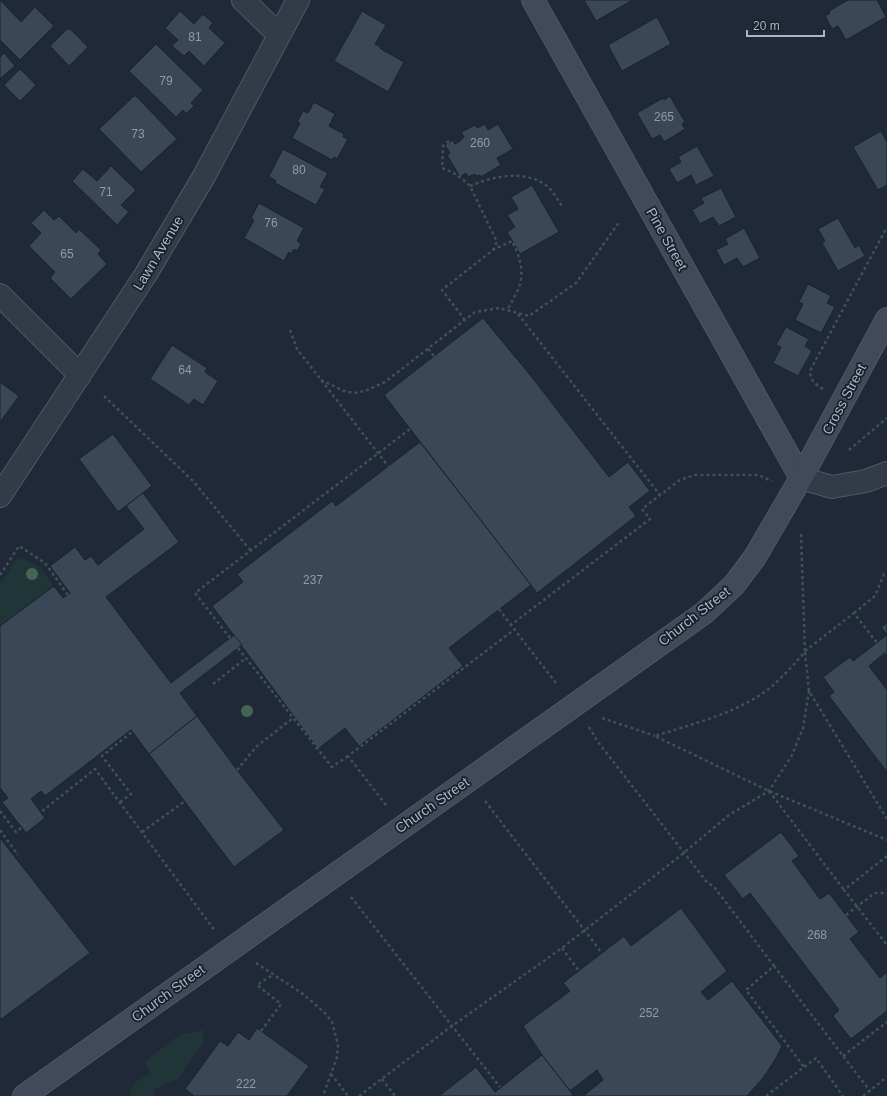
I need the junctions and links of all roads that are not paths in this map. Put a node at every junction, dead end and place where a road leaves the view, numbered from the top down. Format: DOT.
graph roads {
  1 [pos="243,0"];
  2 [pos="298,0"];
  3 [pos="532,0"];
  4 [pos="279,35"];
  5 [pos="0,295"];
  6 [pos="887,319"];
  7 [pos="80,375"];
  8 [pos="887,473"];
  9 [pos="801,478"];
  10 [pos="0,496"];
  11 [pos="24,1096"];
  1 -- 4 [label="street"];
  2 -- 4 [label="street, Lawn Avenue"];
  3 -- 9 [label="street, Pine Street"];
  4 -- 7 [label="street, Lawn Avenue"];
  5 -- 7 [label="street"];
  6 -- 9 [label="street, Cross Street"];
  7 -- 10 [label="street, Lawn Avenue"];
  8 -- 9 [label="street"];
  9 -- 11 [label="street, Church Street"];
}
